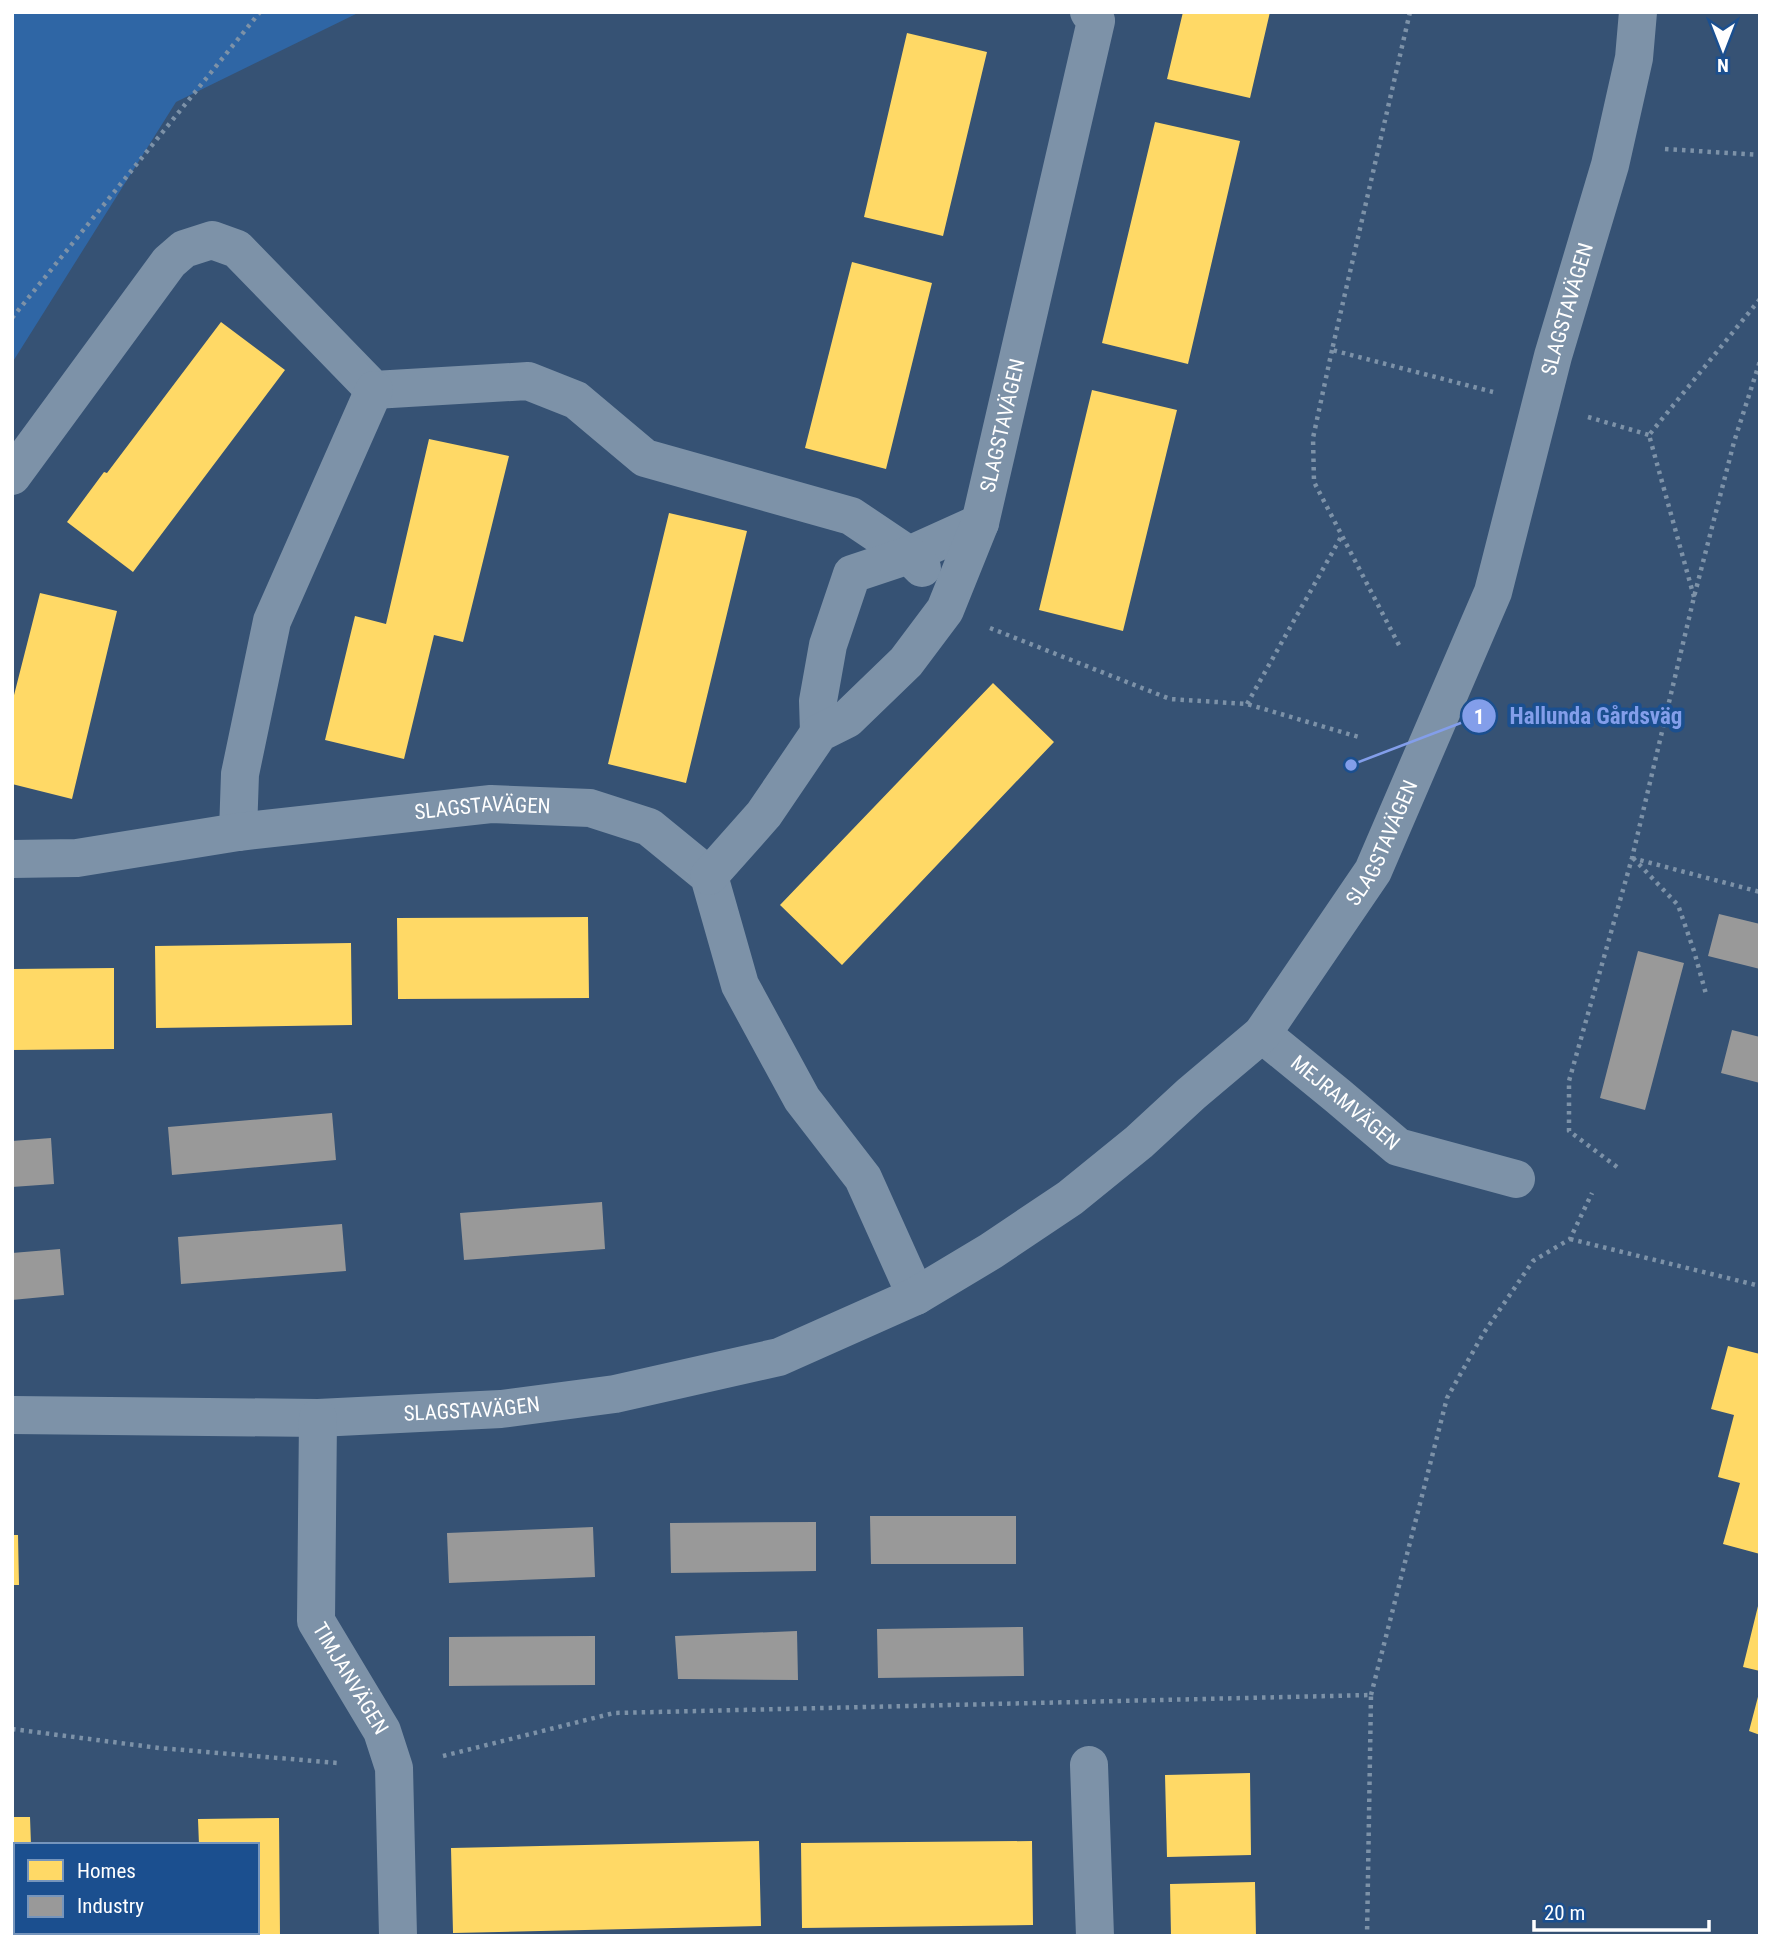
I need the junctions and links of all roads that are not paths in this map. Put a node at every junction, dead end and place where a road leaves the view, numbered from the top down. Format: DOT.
graph roads {
  1 [pos="1638,12"];
  2 [pos="1095,15"];
  3 [pos="374,390"];
  4 [pos="12,476"];
  5 [pos="980,523"];
  6 [pos="909,555"];
  7 [pos="945,610"];
  8 [pos="819,733"];
  9 [pos="238,832"];
  10 [pos="12,859"];
  11 [pos="709,876"];
  12 [pos="1262,1034"];
  13 [pos="1516,1179"];
  14 [pos="916,1296"];
  15 [pos="12,1415"];
  16 [pos="318,1418"];
  17 [pos="1089,1765"];
  18 [pos="398,1936"];
  19 [pos="1095,1936"];
  1 -- 12 [label="street, SLAGSTAVÄGEN"];
  2 -- 5 [label="street, SLAGSTAVÄGEN"];
  3 -- 4 [label="street"];
  3 -- 6 [label="street"];
  3 -- 9 [label="street"];
  5 -- 6 [label="street"];
  5 -- 7 [label="street, SLAGSTAVÄGEN"];
  6 -- 7 [label="street"];
  6 -- 8 [label="street"];
  7 -- 8 [label="street, SLAGSTAVÄGEN"];
  8 -- 11 [label="street, SLAGSTAVÄGEN"];
  9 -- 10 [label="street, SLAGSTAVÄGEN"];
  9 -- 11 [label="street, SLAGSTAVÄGEN"];
  11 -- 14 [label="street"];
  12 -- 13 [label="street, MEJRAMVÄGEN"];
  12 -- 14 [label="street, SLAGSTAVÄGEN"];
  14 -- 16 [label="street, SLAGSTAVÄGEN"];
  15 -- 16 [label="street, SLAGSTAVÄGEN"];
  16 -- 18 [label="street, TIMJANVÄGEN"];
  17 -- 19 [label="street"];
}
